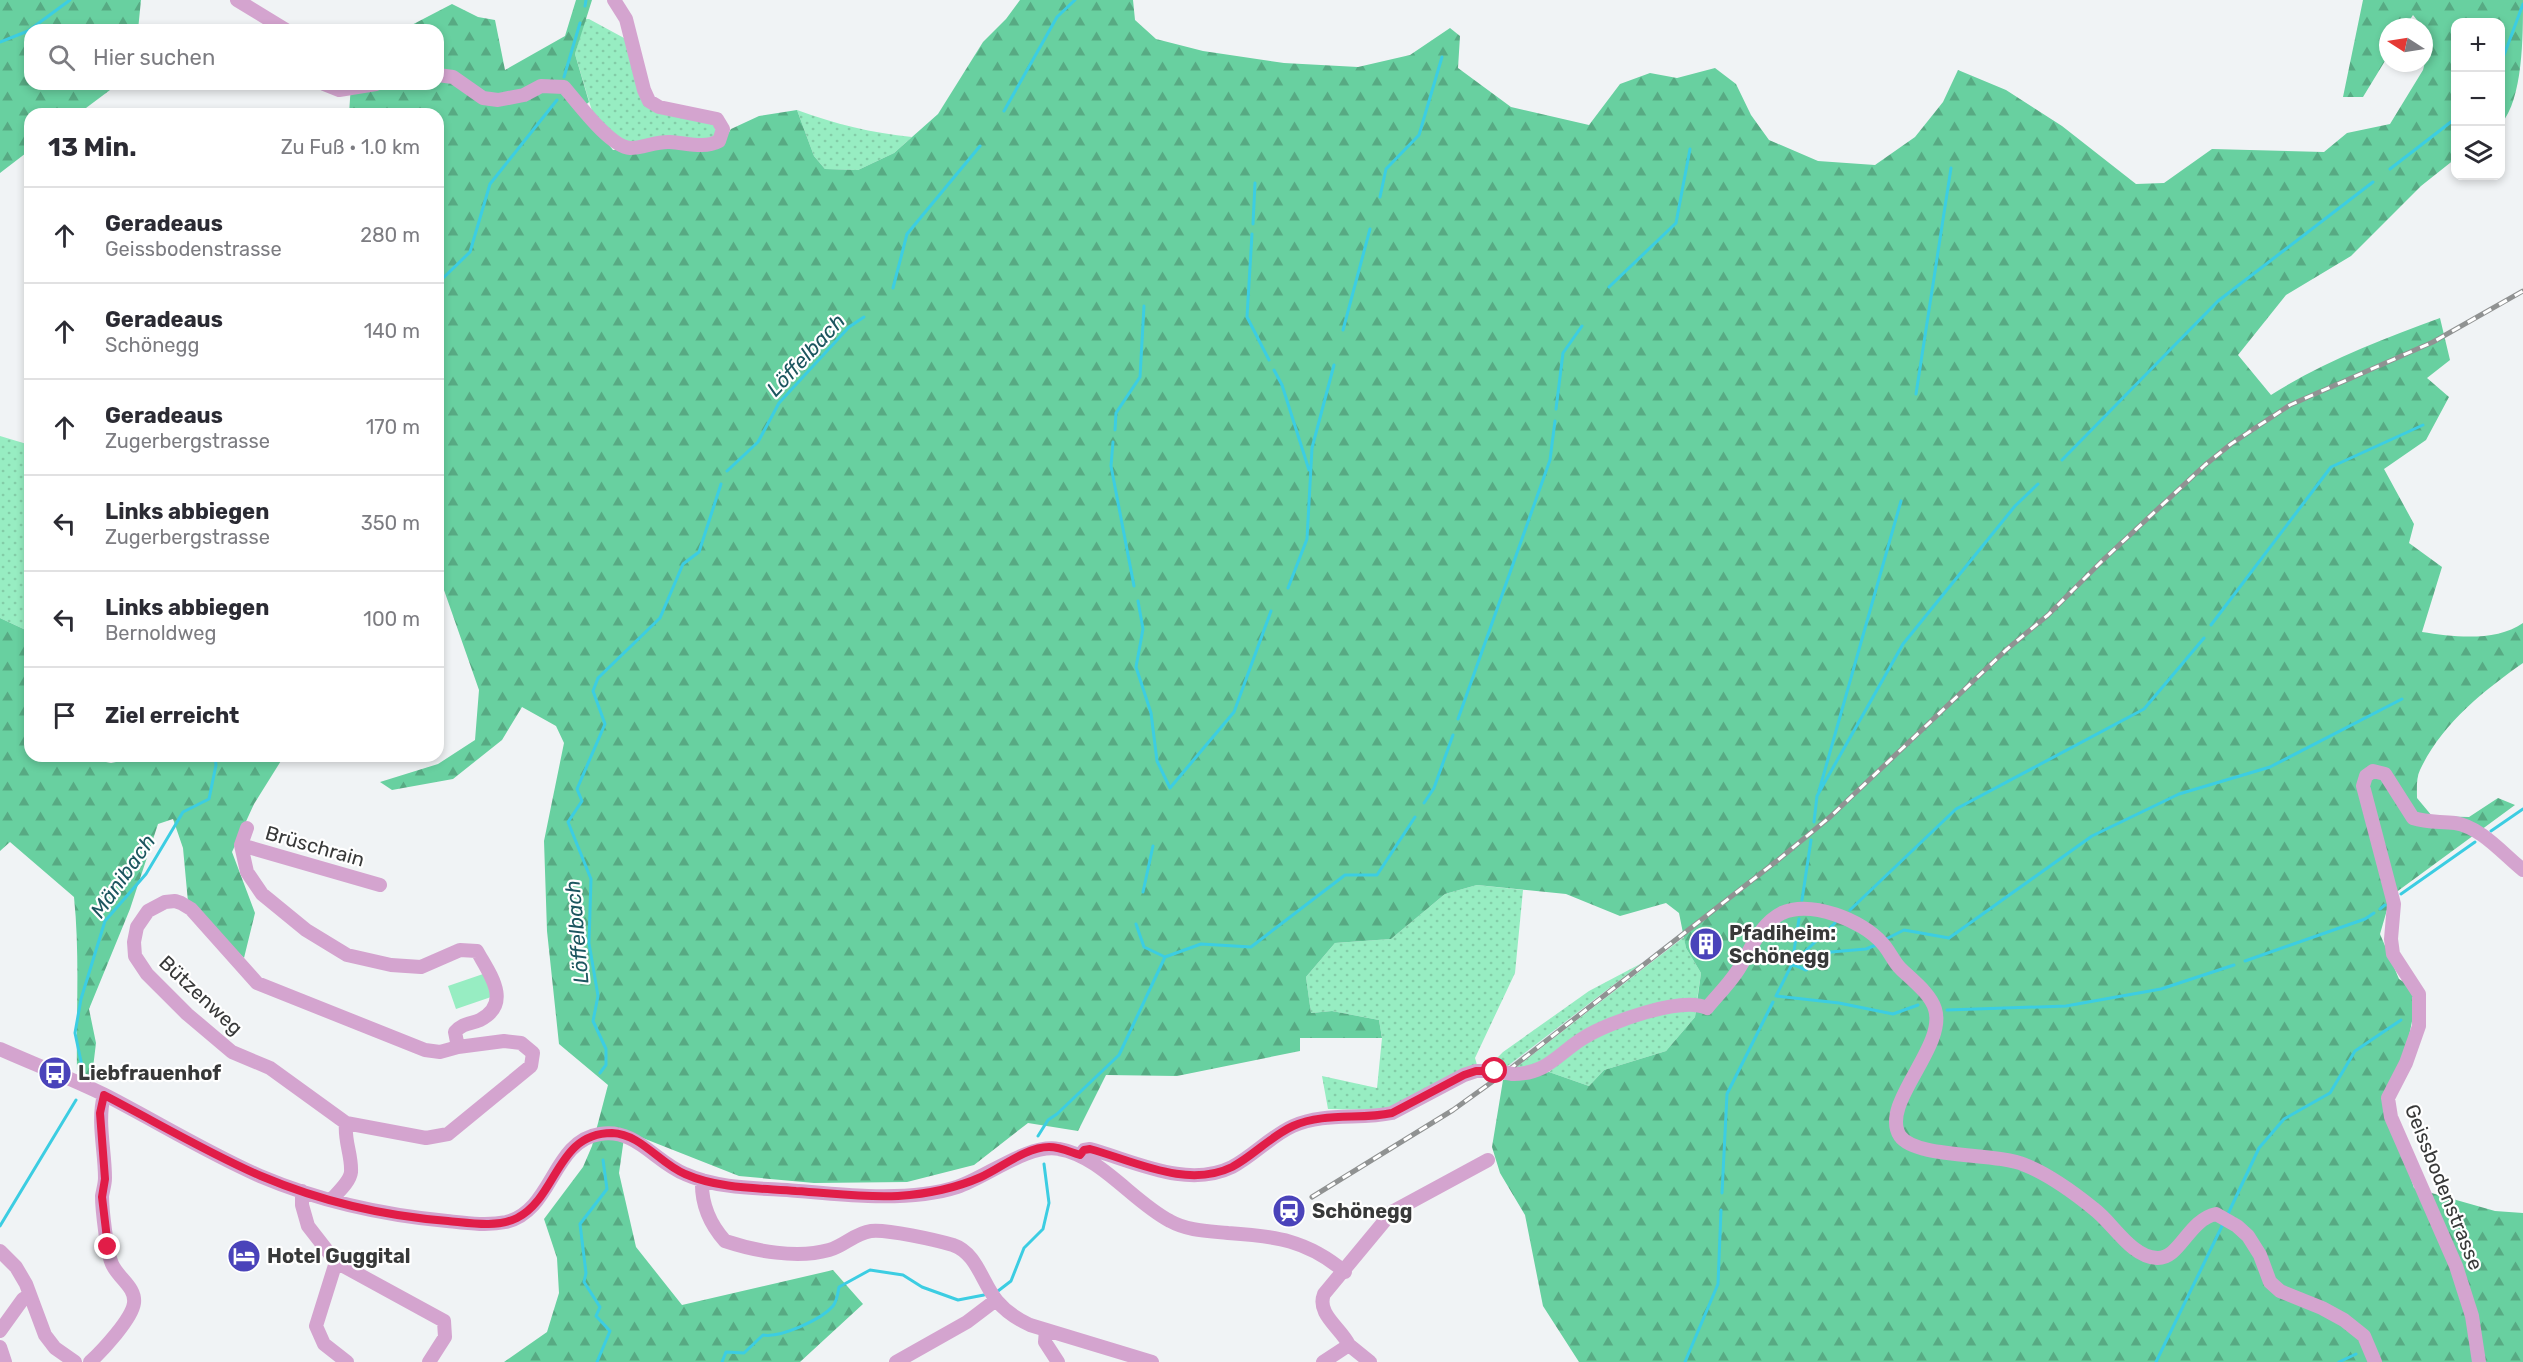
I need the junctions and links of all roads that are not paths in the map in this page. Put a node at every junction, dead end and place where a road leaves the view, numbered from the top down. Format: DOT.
graph roads {
  1 [pos="237,0"];
  2 [pos="614,0"];
  3 [pos="276,24"];
  4 [pos="444,76"];
  5 [pos="247,828"];
  6 [pos="241,846"];
  7 [pos="2523,870"];
  8 [pos="380,885"];
  9 [pos="458,1047"];
  10 [pos="0,1049"];
  11 [pos="104,1095"];
  12 [pos="346,1123"];
  13 [pos="1080,1155"];
  14 [pos="1488,1161"];
  15 [pos="702,1180"];
  16 [pos="302,1191"];
  17 [pos="331,1200"];
  18 [pos="0,1251"];
  19 [pos="336,1262"];
  20 [pos="1345,1272"];
  21 [pos="30,1295"];
  22 [pos="996,1300"];
  23 [pos="1046,1330"];
  24 [pos="0,1331"];
  25 [pos="1349,1345"];
  26 [pos="0,1347"];
  27 [pos="5,1362"];
  28 [pos="75,1362"];
  29 [pos="90,1362"];
  30 [pos="347,1362"];
  31 [pos="429,1362"];
  32 [pos="896,1362"];
  33 [pos="1058,1362"];
  34 [pos="1152,1362"];
  35 [pos="1323,1362"];
  36 [pos="1370,1362"];
  37 [pos="2374,1362"];
  38 [pos="2479,1362"];
  1 -- 3 [label="street"];
  2 -- 4 [label="street"];
  5 -- 6 [label="street, Brüschrain"];
  6 -- 8 [label="street, Brüschrain"];
  6 -- 9 [label="street, Brüschrain"];
  7 -- 38 [label="street, Geissbodenstrasse"];
  9 -- 12 [label="street"];
  9 -- 12 [label="street, Bützenweg"];
  10 -- 11 [label="street"];
  11 -- 16 [label="street"];
  11 -- 29 [label="street"];
  12 -- 17 [label="street"];
  13 -- 15 [label="street"];
  13 -- 20 [label="street"];
  13 -- 37 [label="street, bridge"];
  14 -- 20 [label="street"];
  15 -- 17 [label="street"];
  15 -- 22 [label="street"];
  16 -- 17 [label="street"];
  16 -- 19 [label="street"];
  18 -- 21 [label="street"];
  19 -- 30 [label="street"];
  19 -- 31 [label="street"];
  20 -- 25 [label="street"];
  21 -- 24 [label="street"];
  21 -- 28 [label="street"];
  22 -- 23 [label="street"];
  22 -- 32 [label="street"];
  23 -- 33 [label="street"];
  23 -- 34 [label="street"];
  25 -- 35 [label="street"];
  25 -- 36 [label="street"];
  26 -- 27 [label="street"];
}
